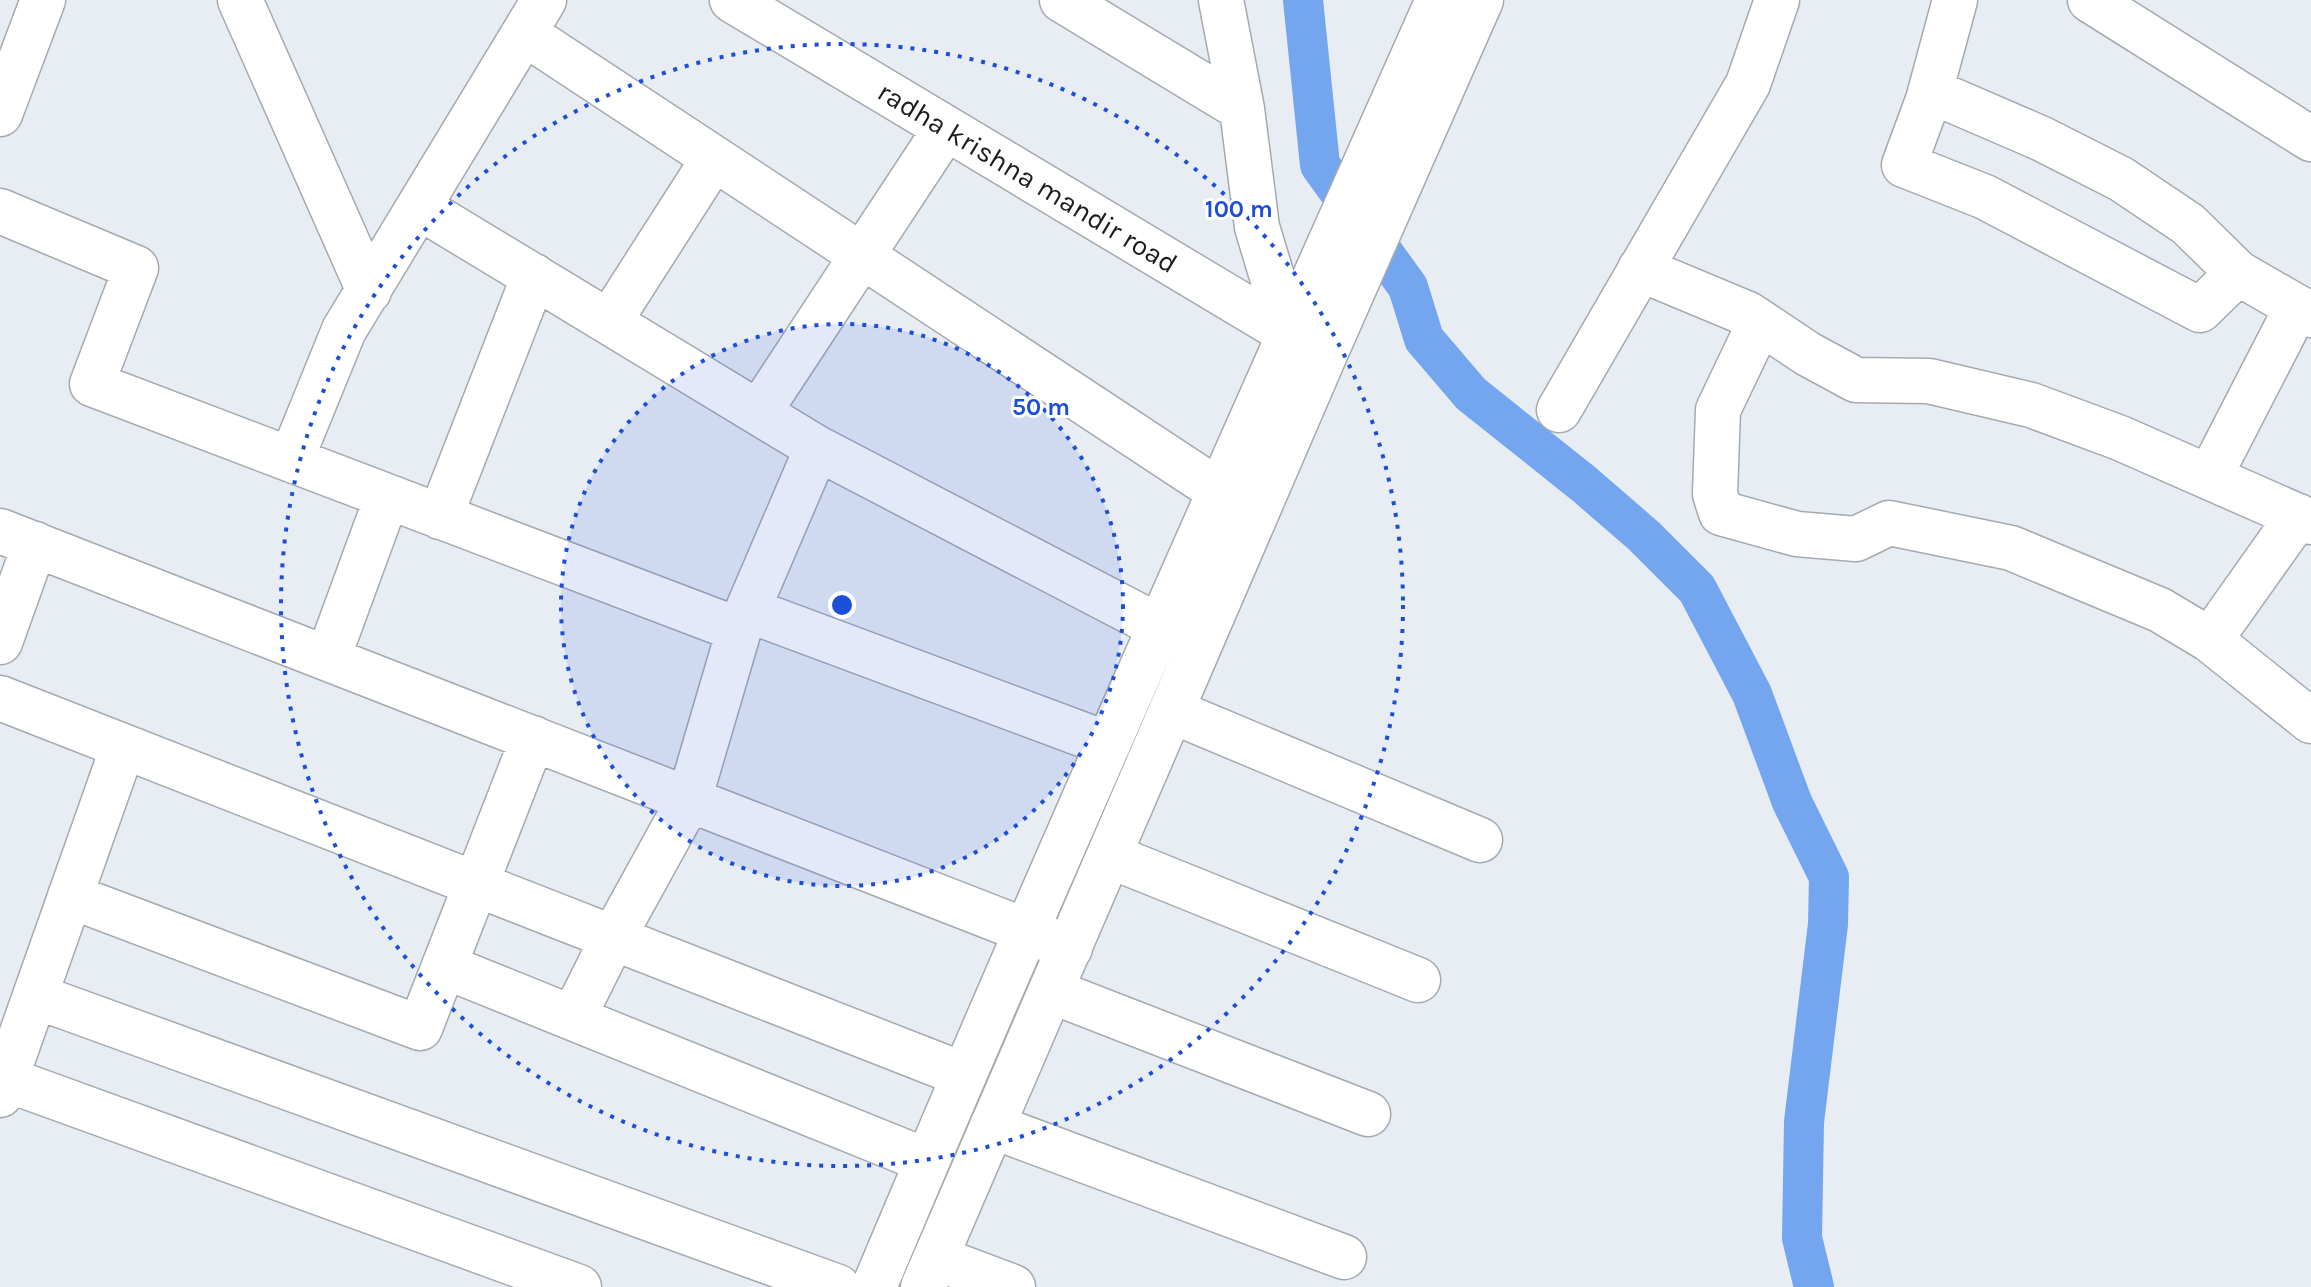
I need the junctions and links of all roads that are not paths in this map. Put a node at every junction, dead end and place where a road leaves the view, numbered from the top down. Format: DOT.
graph roads {
  1 [pos="43,0"];
  2 [pos="240,0"];
  3 [pos="732,0"];
  4 [pos="1062,0"];
  5 [pos="1221,0"];
  6 [pos="1438,0"];
  7 [pos="1481,0"];
  8 [pos="1777,0"];
  9 [pos="1955,0"];
  10 [pos="2090,0"];
  11 [pos="534,17"];
  12 [pos="1931,91"];
  13 [pos="1242,109"];
  14 [pos="0,114"];
  15 [pos="946,128"];
  16 [pos="2311,139"];
  17 [pos="714,158"];
  18 [pos="419,207"];
  19 [pos="0,211"];
  20 [pos="862,255"];
  21 [pos="1640,269"];
  22 [pos="2238,273"];
  23 [pos="534,276"];
  24 [pos="369,291"];
  25 [pos="2304,311"];
  26 [pos="609,322"];
  27 [pos="1760,322"];
  28 [pos="1316,339"];
  29 [pos="1559,410"];
  30 [pos="759,412"];
  31 [pos="817,448"];
  32 [pos="291,460"];
  33 [pos="2210,476"];
  34 [pos="1219,491"];
  35 [pos="387,497"];
  36 [pos="440,517"];
  37 [pos="2305,519"];
  38 [pos="18,538"];
  39 [pos="743,620"];
  40 [pos="1160,627"];
  41 [pos="2210,640"];
  42 [pos="0,642"];
  43 [pos="328,658"];
  44 [pos="0,698"];
  45 [pos="1172,711"];
  46 [pos="2311,721"];
  47 [pos="533,738"];
  48 [pos="1108,744"];
  49 [pos="123,747"];
  50 [pos="689,800"];
  51 [pos="1480,840"];
  52 [pos="1110,856"];
  53 [pos="476,884"];
  54 [pos="70,896"];
  55 [pos="1027,931"];
  56 [pos="613,938"];
  57 [pos="1070,948"];
  58 [pos="444,966"];
  59 [pos="1418,980"];
  60 [pos="1051,991"];
  61 [pos="35,996"];
  62 [pos="573,1018"];
  63 [pos="964,1075"];
  64 [pos="2,1083"];
  65 [pos="1368,1114"];
  66 [pos="992,1126"];
  67 [pos="927,1161"];
  68 [pos="1344,1257"];
  69 [pos="929,1272"];
  70 [pos="579,1287"];
  71 [pos="838,1287"];
  72 [pos="874,1287"];
  73 [pos="1013,1287"];
  1 -- 14 [label="street"];
  2 -- 24 [label="street"];
  3 -- 15 [label="street, radha krishna mandir road"];
  4 -- 13 [label="street"];
  5 -- 13 [label="street"];
  6 -- 28 [label="street"];
  7 -- 28 [label="street"];
  8 -- 21 [label="street"];
  9 -- 12 [label="street"];
  10 -- 16 [label="street"];
  11 -- 17 [label="street"];
  11 -- 18 [label="street"];
  12 -- 22 [label="street"];
  12 -- 22 [label="street"];
  13 -- 28 [label="street"];
  15 -- 20 [label="street"];
  15 -- 28 [label="street, radha krishna mandir road"];
  17 -- 20 [label="street"];
  17 -- 26 [label="street"];
  18 -- 23 [label="street"];
  18 -- 24 [label="street"];
  19 -- 32 [label="street"];
  20 -- 30 [label="street"];
  20 -- 34 [label="street"];
  21 -- 27 [label="street"];
  21 -- 29 [label="street"];
  22 -- 25 [label="street"];
  23 -- 26 [label="street"];
  23 -- 36 [label="street"];
  24 -- 32 [label="street"];
  25 -- 33 [label="street"];
  26 -- 30 [label="street"];
  27 -- 33 [label="street"];
  27 -- 41 [label="street"];
  28 -- 34 [label="street"];
  28 -- 45 [label="street"];
  30 -- 31 [label="street"];
  31 -- 39 [label="street"];
  31 -- 40 [label="street"];
  32 -- 35 [label="street"];
  33 -- 37 [label="street"];
  34 -- 40 [label="street"];
  35 -- 36 [label="street"];
  35 -- 43 [label="street"];
  36 -- 39 [label="street"];
  37 -- 41 [label="street"];
  38 -- 42 [label="street"];
  38 -- 43 [label="street"];
  39 -- 48 [label="street"];
  39 -- 50 [label="street"];
  40 -- 48 [label="street"];
  41 -- 46 [label="street"];
  43 -- 47 [label="street"];
  44 -- 49 [label="street"];
  45 -- 51 [label="street"];
  45 -- 52 [label="street"];
  47 -- 50 [label="street"];
  47 -- 53 [label="street"];
  48 -- 55 [label="street"];
  49 -- 53 [label="street"];
  49 -- 54 [label="street"];
  50 -- 55 [label="street"];
  50 -- 56 [label="street"];
  52 -- 57 [label="street"];
  52 -- 59 [label="street"];
  53 -- 56 [label="street"];
  53 -- 58 [label="street"];
  54 -- 58 [label="street"];
  54 -- 61 [label="street"];
  55 -- 57 [label="street"];
  55 -- 63 [label="street"];
  56 -- 62 [label="street"];
  56 -- 63 [label="street"];
  57 -- 60 [label="street"];
  58 -- 62 [label="street"];
  60 -- 65 [label="street"];
  60 -- 66 [label="street"];
  61 -- 64 [label="street"];
  61 -- 71 [label="street"];
  62 -- 67 [label="street"];
  63 -- 67 [label="street"];
  64 -- 70 [label="street"];
  66 -- 68 [label="street"];
  66 -- 69 [label="street"];
  67 -- 72 [label="street"];
  69 -- 73 [label="street"];
}
